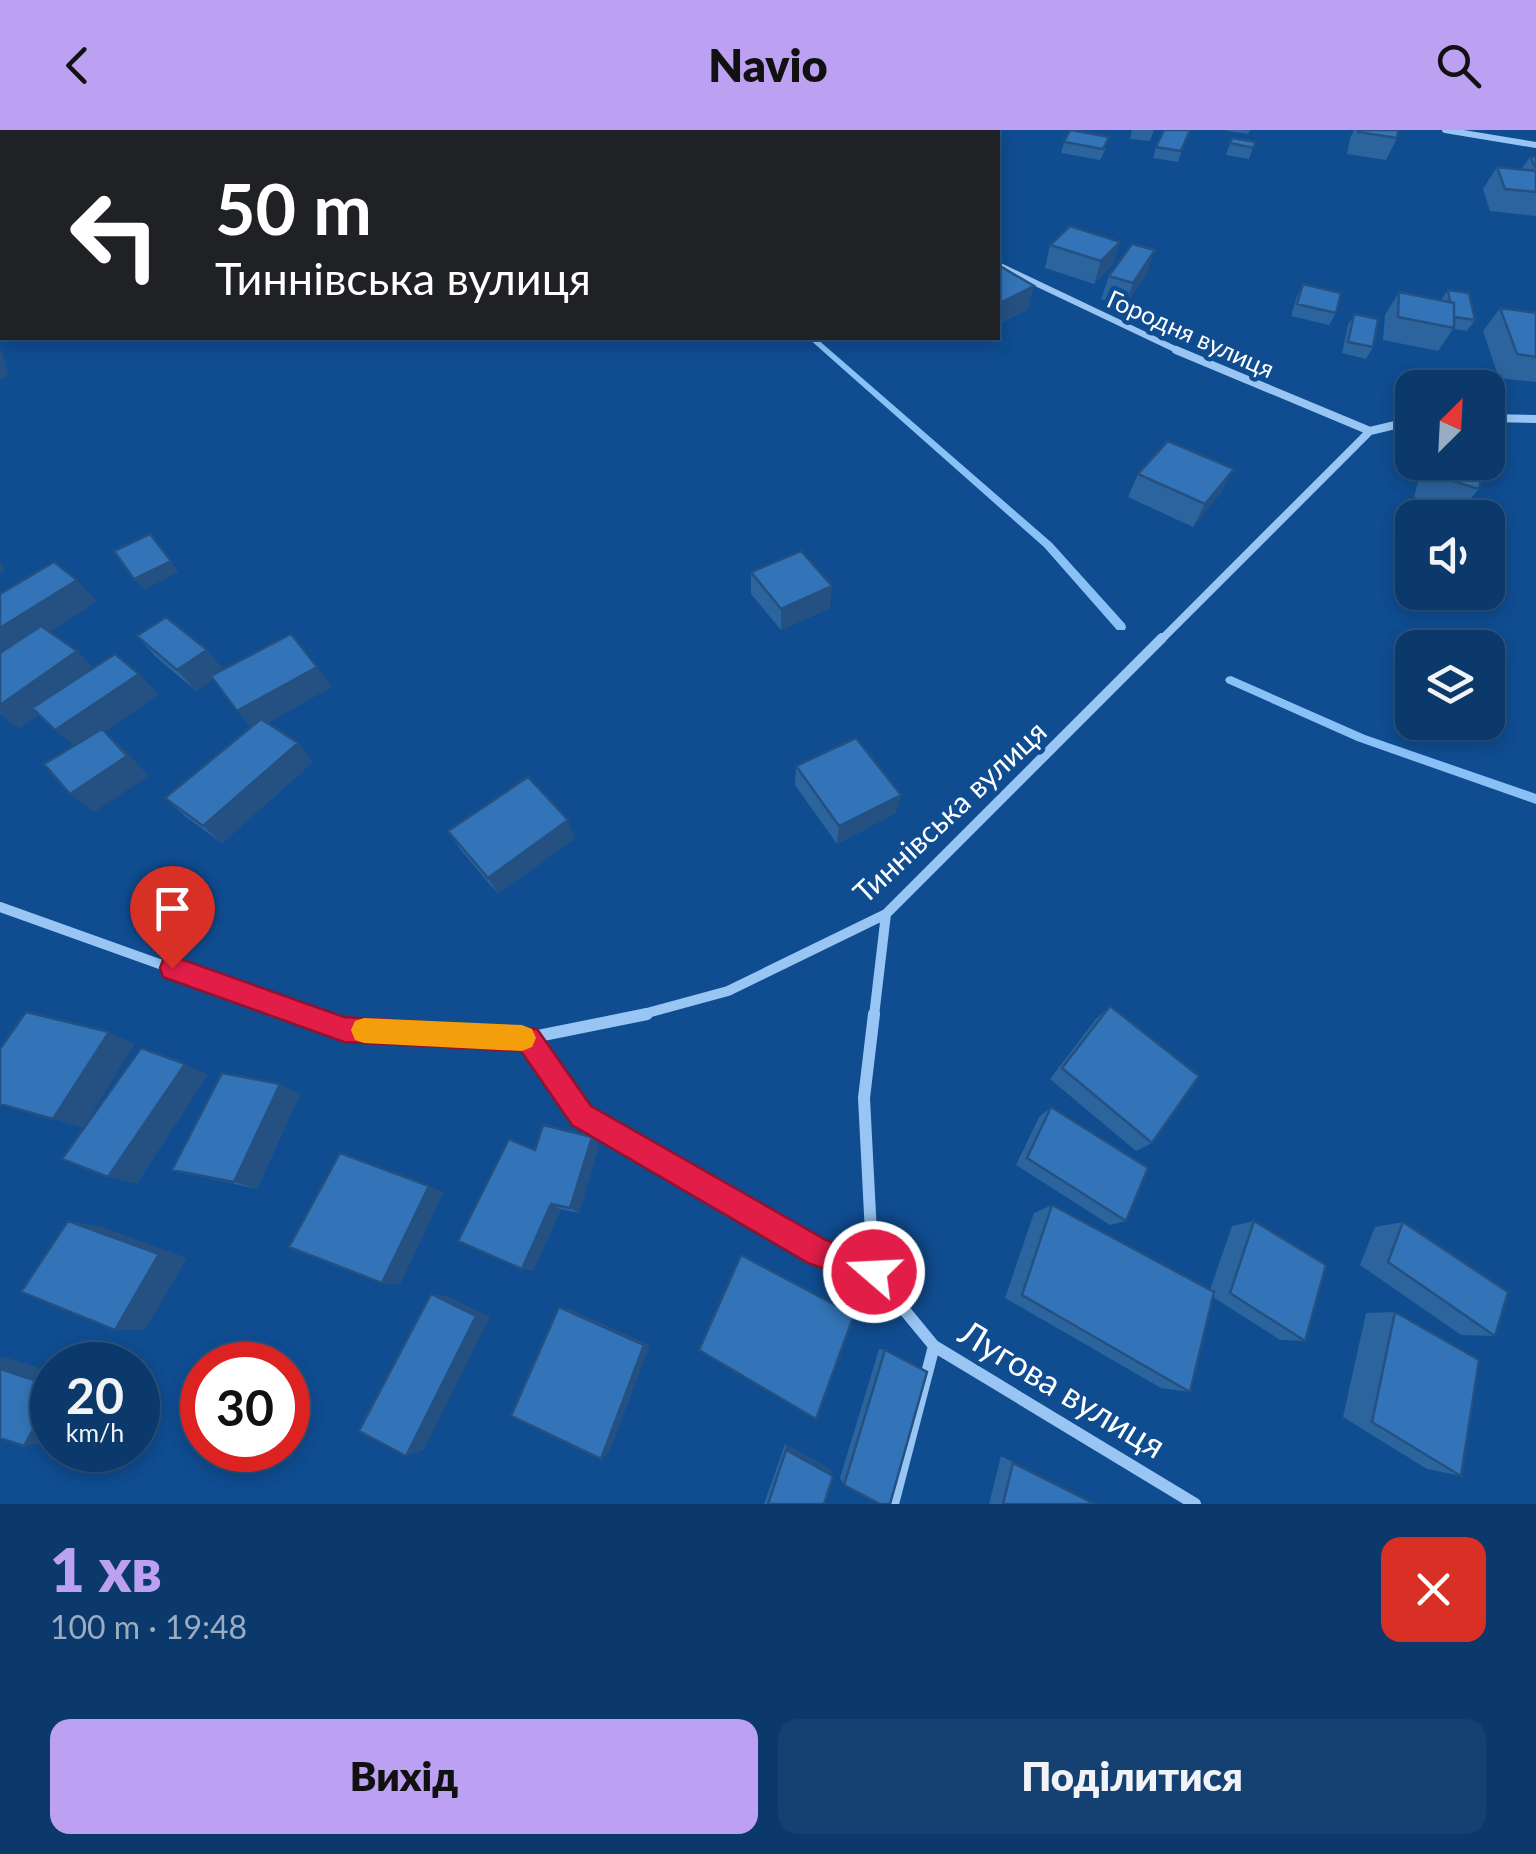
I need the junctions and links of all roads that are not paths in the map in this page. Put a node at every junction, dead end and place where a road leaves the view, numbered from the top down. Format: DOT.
graph roads {
  1 [pos="1445,130"];
  2 [pos="1536,144"];
  3 [pos="1000,266"];
  4 [pos="1505,419"];
  5 [pos="1536,420"];
  6 [pos="1395,424"];
  7 [pos="1370,431"];
  8 [pos="0,907"];
  9 [pos="886,914"];
  10 [pos="528,1038"];
  11 [pos="874,1272"];
  12 [pos="934,1346"];
  13 [pos="893,1504"];
  14 [pos="1196,1504"];
  1 -- 2 [label="street"];
  3 -- 7 [label="street, Городня вулиця"];
  4 -- 5 [label="street"];
  6 -- 7 [label="street"];
  7 -- 9 [label="street, Тиннівська вулиця"];
  8 -- 10 [label="street, Тиннівська вулиця"];
  9 -- 10 [label="street, Тиннівська вулиця"];
  9 -- 11 [label="street"];
  10 -- 11 [label="street"];
  11 -- 12 [label="street, Лугова вулиця"];
  12 -- 13 [label="street"];
  12 -- 14 [label="street, Лугова вулиця"];
}
